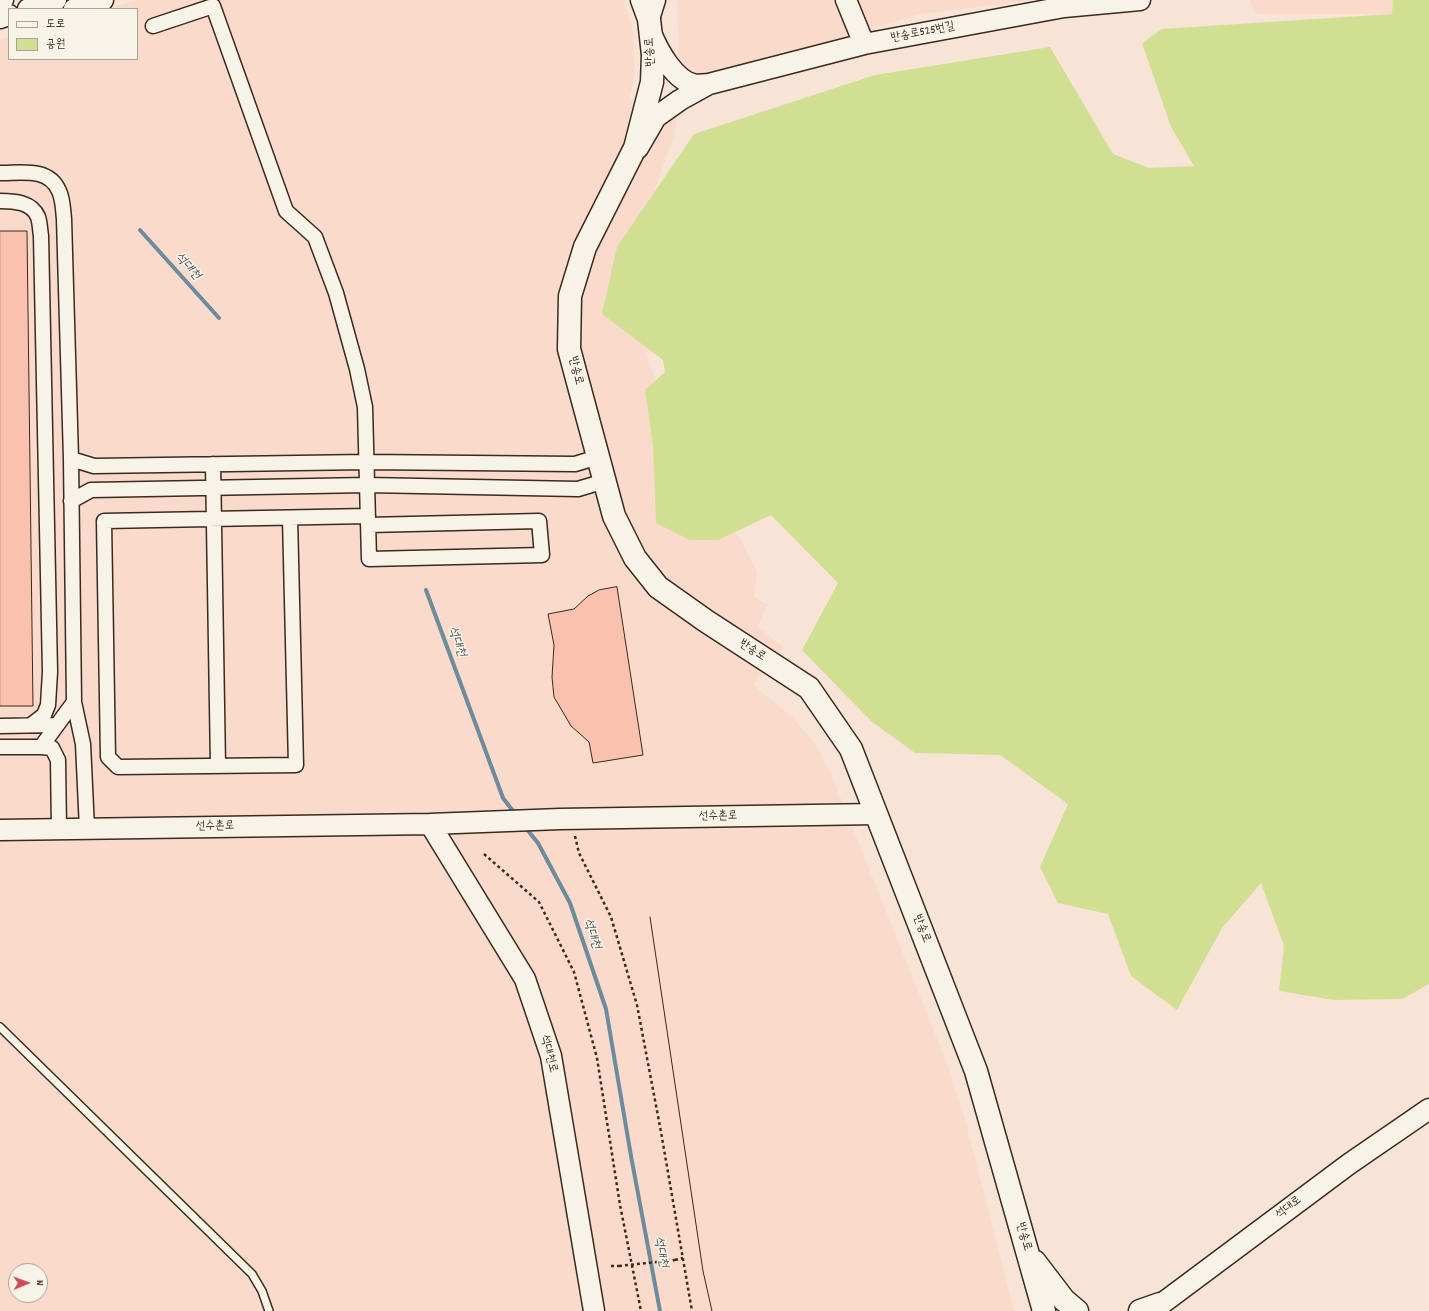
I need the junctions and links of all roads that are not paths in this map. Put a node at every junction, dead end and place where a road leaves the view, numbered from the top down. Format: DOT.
graph roads {
  1 [pos="56,0"];
  2 [pos="103,0"];
  3 [pos="846,0"];
  4 [pos="1140,0"];
  5 [pos="31,8"];
  6 [pos="77,8"];
  7 [pos="649,13"];
  8 [pos="153,26"];
  9 [pos="864,44"];
  10 [pos="709,84"];
  11 [pos="629,162"];
  12 [pos="0,173"];
  13 [pos="0,201"];
  14 [pos="598,457"];
  15 [pos="71,459"];
  16 [pos="366,462"];
  17 [pos="213,464"];
  18 [pos="605,481"];
  19 [pos="367,485"];
  20 [pos="213,488"];
  21 [pos="71,501"];
  22 [pos="290,518"];
  23 [pos="214,519"];
  24 [pos="368,520"];
  25 [pos="74,702"];
  26 [pos="31,725"];
  27 [pos="56,725"];
  28 [pos="0,726"];
  29 [pos="41,746"];
  30 [pos="0,747"];
  31 [pos="218,766"];
  32 [pos="876,814"];
  33 [pos="430,824"];
  34 [pos="87,829"];
  35 [pos="0,830"];
  36 [pos="59,830"];
  37 [pos="0,1027"];
  38 [pos="1429,1109"];
  39 [pos="1026,1249"];
  40 [pos="1156,1308"];
  41 [pos="269,1311"];
  42 [pos="594,1311"];
  43 [pos="1044,1311"];
  44 [pos="1077,1311"];
  45 [pos="1140,1311"];
  1 -- 5 [label="main road"];
  2 -- 6 [label="main road"];
  3 -- 9 [label="main road"];
  4 -- 9 [label="main road, 반송로525번길"];
  7 -- 10 [label="main road"];
  7 -- 11 [label="main road, 반송로"];
  8 -- 16 [label="street"];
  9 -- 10 [label="main road, 반송로525번길"];
  10 -- 11 [label="main road"];
  11 -- 14 [label="main road, 반송로"];
  12 -- 15 [label="street"];
  13 -- 26 [label="street"];
  14 -- 16 [label="street"];
  14 -- 18 [label="main road, 반송로"];
  15 -- 17 [label="street"];
  15 -- 21 [label="street"];
  16 -- 17 [label="street"];
  16 -- 19 [label="street"];
  17 -- 20 [label="street"];
  18 -- 19 [label="street"];
  18 -- 32 [label="main road, 반송로"];
  19 -- 20 [label="street"];
  19 -- 24 [label="street"];
  20 -- 21 [label="street"];
  20 -- 23 [label="street"];
  21 -- 25 [label="street"];
  22 -- 23 [label="street"];
  22 -- 24 [label="street"];
  22 -- 31 [label="street"];
  23 -- 31 [label="street"];
  23 -- 31 [label="street"];
  24 -- 24 [label="street"];
  25 -- 27 [label="street"];
  25 -- 34 [label="street"];
  27 -- 28 [label="street"];
  27 -- 29 [label="street"];
  29 -- 30 [label="street"];
  29 -- 36 [label="street"];
  32 -- 33 [label="main road, 선수촌로"];
  32 -- 39 [label="main road, 반송로"];
  33 -- 34 [label="main road, 선수촌로"];
  33 -- 42 [label="main road, 석대천로"];
  34 -- 36 [label="main road, 선수촌로"];
  35 -- 36 [label="main road, 선수촌로"];
  37 -- 41 [label="lane"];
  38 -- 40 [label="main road, 석대로"];
  39 -- 43 [label="main road, 반송로"];
  39 -- 44 [label="main road"];
  40 -- 45 [label="main road"];
}
